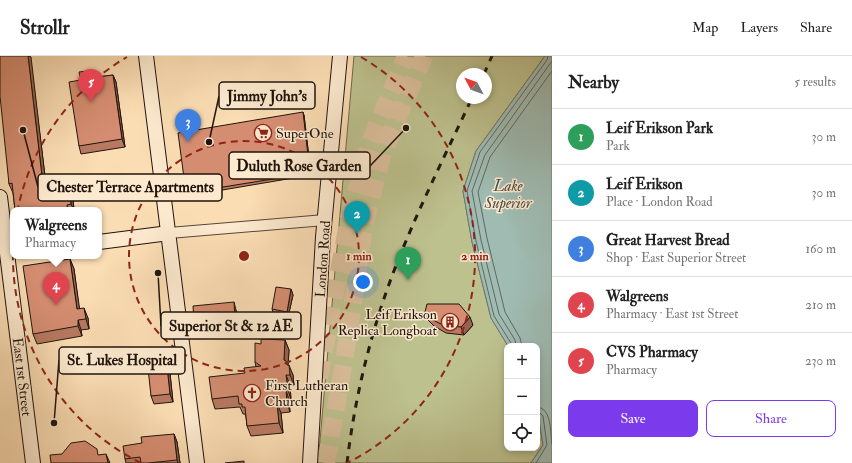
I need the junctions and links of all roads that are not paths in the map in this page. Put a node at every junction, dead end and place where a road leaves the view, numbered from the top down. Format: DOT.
graph roads {
  1 [pos="146,56"];
  2 [pos="340,56"];
  3 [pos="0,196"];
  4 [pos="325,220"];
  5 [pos="169,233"];
  6 [pos="102,242"];
  7 [pos="7,254"];
  8 [pos="33,463"];
  9 [pos="197,463"];
  10 [pos="310,463"];
  1 -- 5 [label="street"];
  2 -- 4 [label="street, London Road"];
  3 -- 7 [label="street, East 1st Street"];
  4 -- 5 [label="street"];
  4 -- 10 [label="street, London Road"];
  5 -- 6 [label="street"];
  5 -- 9 [label="street"];
  7 -- 8 [label="street, East 1st Street"];
}
